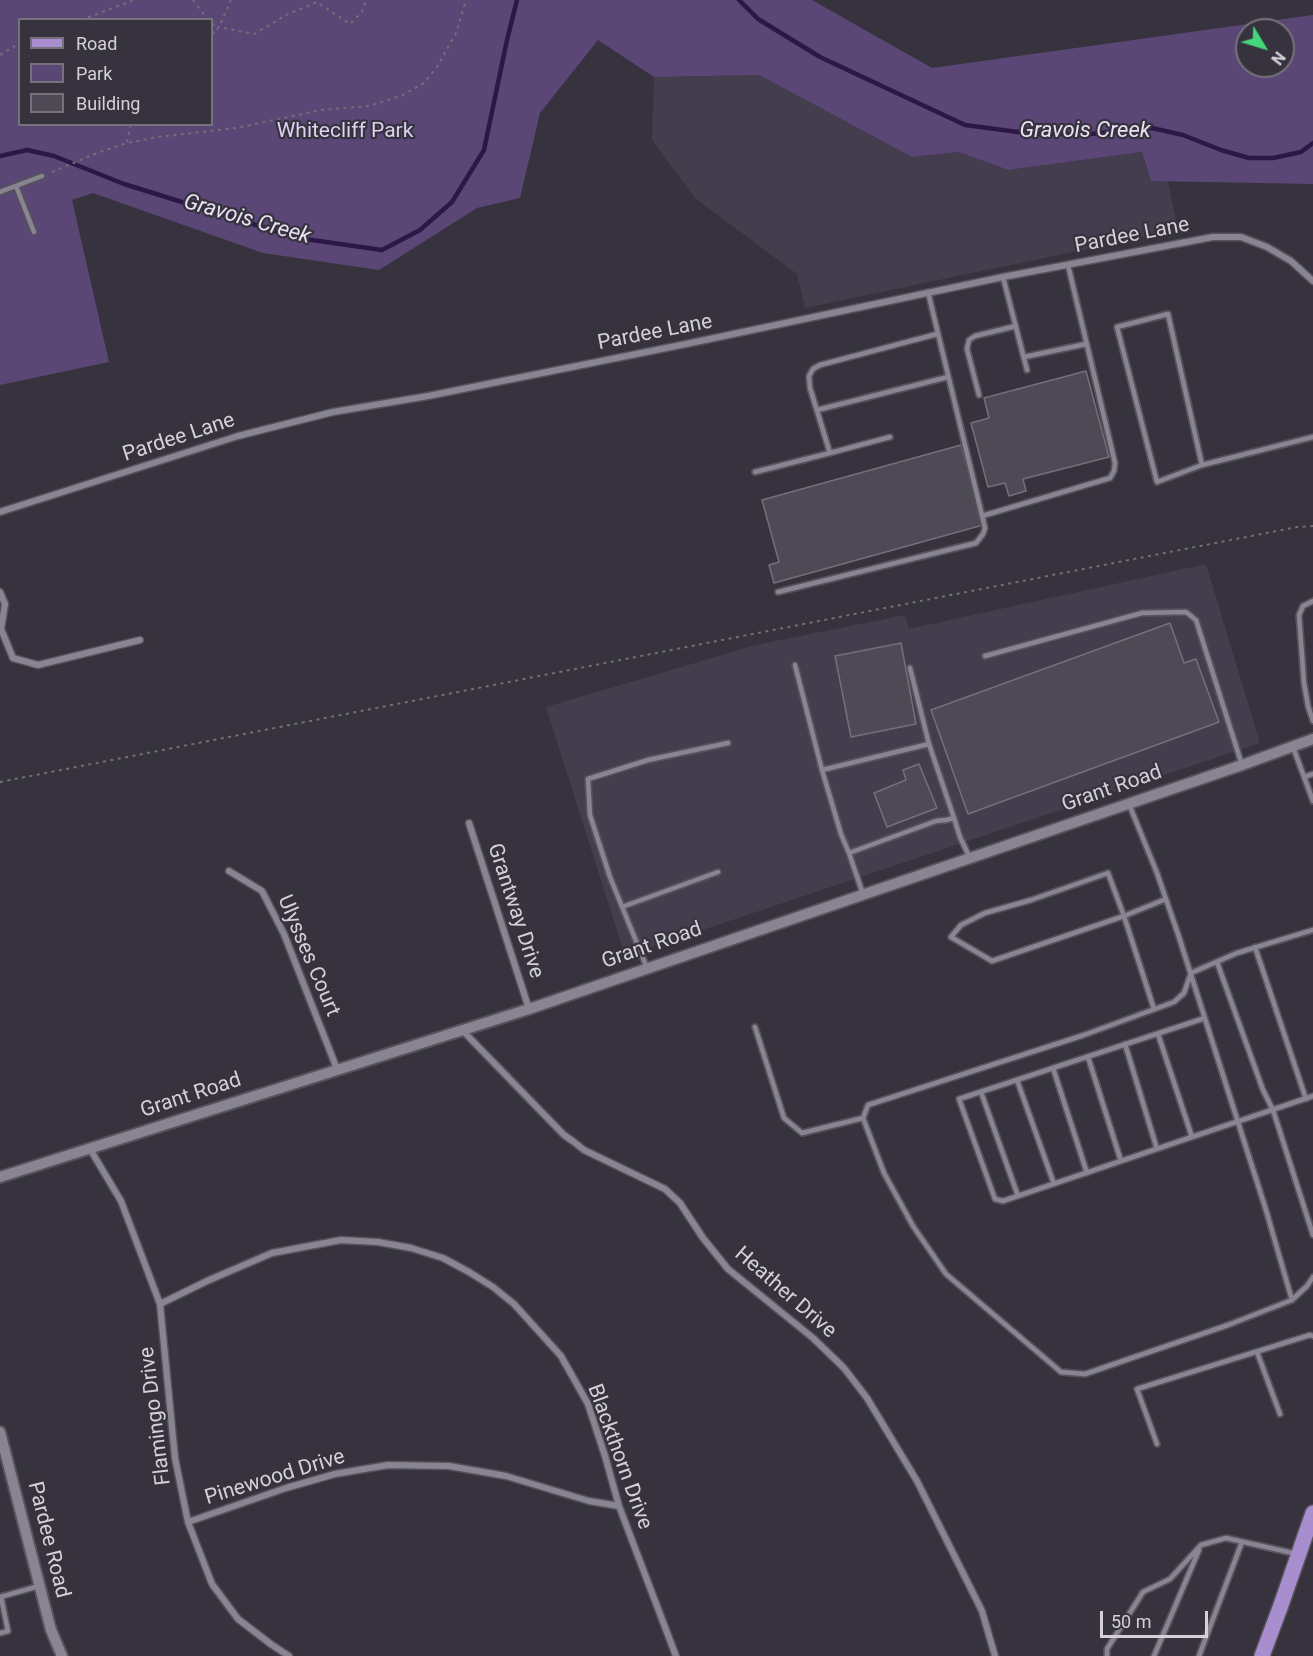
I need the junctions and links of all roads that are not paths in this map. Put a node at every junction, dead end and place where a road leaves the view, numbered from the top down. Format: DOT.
graph roads {
  1 [pos="42,176"];
  2 [pos="16,186"];
  3 [pos="0,192"];
  4 [pos="34,232"];
  5 [pos="1068,265"];
  6 [pos="1003,277"];
  7 [pos="1313,281"];
  8 [pos="928,292"];
  9 [pos="1016,326"];
  10 [pos="937,334"];
  11 [pos="1086,344"];
  12 [pos="1024,357"];
  13 [pos="1028,370"];
  14 [pos="948,377"];
  15 [pos="979,395"];
  16 [pos="817,410"];
  17 [pos="1313,436"];
  18 [pos="890,437"];
  19 [pos="830,453"];
  20 [pos="1202,465"];
  21 [pos="755,472"];
  22 [pos="0,512"];
  23 [pos="982,516"];
  24 [pos="0,592"];
  25 [pos="778,592"];
  26 [pos="1313,601"];
  27 [pos="140,640"];
  28 [pos="985,656"];
  29 [pos="795,665"];
  30 [pos="910,668"];
  31 [pos="1313,721"];
  32 [pos="1313,739"];
  33 [pos="728,743"];
  34 [pos="929,744"];
  35 [pos="1293,747"];
  36 [pos="1242,765"];
  37 [pos="822,770"];
  38 [pos="1313,774"];
  39 [pos="1304,777"];
  40 [pos="1313,801"];
  41 [pos="1129,804"];
  42 [pos="954,818"];
  43 [pos="469,823"];
  44 [pos="849,852"];
  45 [pos="970,858"];
  46 [pos="229,871"];
  47 [pos="718,872"];
  48 [pos="863,895"];
  49 [pos="1166,899"];
  50 [pos="622,907"];
  51 [pos="1124,916"];
  52 [pos="1313,930"];
  53 [pos="1254,947"];
  54 [pos="1217,962"];
  55 [pos="647,968"];
  56 [pos="1191,974"];
  57 [pos="529,1009"];
  58 [pos="1154,1009"];
  59 [pos="1205,1018"];
  60 [pos="755,1027"];
  61 [pos="463,1031"];
  62 [pos="1158,1034"];
  63 [pos="1125,1044"];
  64 [pos="1088,1057"];
  65 [pos="1053,1068"];
  66 [pos="337,1070"];
  67 [pos="1017,1080"];
  68 [pos="981,1092"];
  69 [pos="1313,1098"];
  70 [pos="1306,1100"];
  71 [pos="1272,1110"];
  72 [pos="863,1118"];
  73 [pos="1238,1121"];
  74 [pos="1192,1137"];
  75 [pos="90,1149"];
  76 [pos="1157,1149"];
  77 [pos="1121,1161"];
  78 [pos="1087,1173"];
  79 [pos="0,1176"];
  80 [pos="1054,1184"];
  81 [pos="1018,1196"];
  82 [pos="1313,1235"];
  83 [pos="1313,1277"];
  84 [pos="1292,1300"];
  85 [pos="160,1304"];
  86 [pos="1313,1336"];
  87 [pos="1257,1352"];
  88 [pos="1280,1414"];
  89 [pos="0,1432"];
  90 [pos="1157,1444"];
  91 [pos="619,1506"];
  92 [pos="1313,1513"];
  93 [pos="188,1522"];
  94 [pos="1242,1542"];
  95 [pos="1201,1545"];
  96 [pos="1299,1555"];
  97 [pos="39,1586"];
  98 [pos="1,1597"];
  99 [pos="0,1633"];
  100 [pos="62,1656"];
  101 [pos="288,1656"];
  102 [pos="676,1656"];
  103 [pos="995,1656"];
  104 [pos="1107,1656"];
  105 [pos="1154,1656"];
  106 [pos="1199,1656"];
  107 [pos="1262,1656"];
  1 -- 2 [label="lane"];
  2 -- 3 [label="lane"];
  2 -- 4 [label="lane"];
  5 -- 6 [label="street, Pardee Lane"];
  5 -- 7 [label="street, Pardee Lane"];
  5 -- 11 [label="lane"];
  6 -- 8 [label="street, Pardee Lane"];
  6 -- 9 [label="lane"];
  8 -- 10 [label="lane"];
  8 -- 22 [label="street, Pardee Lane"];
  9 -- 12 [label="lane"];
  9 -- 15 [label="lane"];
  10 -- 14 [label="lane"];
  10 -- 16 [label="lane"];
  11 -- 12 [label="lane"];
  11 -- 23 [label="lane"];
  12 -- 13 [label="lane"];
  14 -- 16 [label="lane"];
  14 -- 23 [label="lane"];
  16 -- 19 [label="lane"];
  17 -- 20 [label="lane"];
  18 -- 19 [label="lane"];
  19 -- 21 [label="lane"];
  20 -- 20 [label="lane"];
  23 -- 25 [label="lane"];
  24 -- 27 [label="street"];
  26 -- 31 [label="lane"];
  28 -- 36 [label="lane"];
  29 -- 37 [label="lane"];
  30 -- 34 [label="lane"];
  32 -- 35 [label="street, Grant Road"];
  33 -- 50 [label="lane"];
  34 -- 37 [label="lane"];
  34 -- 42 [label="lane"];
  35 -- 36 [label="street, Grant Road"];
  35 -- 39 [label="lane"];
  36 -- 41 [label="street, Grant Road"];
  37 -- 44 [label="lane"];
  38 -- 39 [label="lane"];
  39 -- 40 [label="lane"];
  41 -- 45 [label="street, Grant Road"];
  41 -- 49 [label="lane"];
  42 -- 44 [label="lane"];
  42 -- 45 [label="lane"];
  43 -- 57 [label="street, Grantway Drive"];
  44 -- 48 [label="lane"];
  45 -- 48 [label="street, Grant Road"];
  46 -- 66 [label="street, Ulysses Court"];
  47 -- 50 [label="lane"];
  48 -- 55 [label="street, Grant Road"];
  49 -- 51 [label="lane"];
  49 -- 56 [label="lane"];
  50 -- 55 [label="lane"];
  51 -- 51 [label="lane"];
  51 -- 58 [label="lane"];
  52 -- 53 [label="lane"];
  53 -- 54 [label="lane"];
  53 -- 70 [label="lane"];
  54 -- 56 [label="lane"];
  54 -- 71 [label="lane"];
  55 -- 57 [label="street, Grant Road"];
  56 -- 58 [label="lane"];
  56 -- 59 [label="lane"];
  57 -- 61 [label="street, Grant Road"];
  58 -- 72 [label="lane"];
  59 -- 62 [label="lane"];
  59 -- 73 [label="lane"];
  60 -- 72 [label="lane"];
  61 -- 66 [label="street, Grant Road"];
  61 -- 103 [label="street, Heather Drive"];
  62 -- 63 [label="lane"];
  62 -- 74 [label="lane"];
  63 -- 64 [label="lane"];
  63 -- 76 [label="lane"];
  64 -- 65 [label="lane"];
  64 -- 77 [label="lane"];
  65 -- 67 [label="lane"];
  65 -- 78 [label="lane"];
  66 -- 75 [label="street, Grant Road"];
  67 -- 68 [label="lane"];
  67 -- 80 [label="lane"];
  68 -- 81 [label="lane"];
  68 -- 81 [label="lane"];
  69 -- 70 [label="lane"];
  70 -- 71 [label="lane"];
  71 -- 73 [label="lane"];
  71 -- 82 [label="lane"];
  72 -- 84 [label="lane"];
  73 -- 74 [label="lane"];
  73 -- 84 [label="lane"];
  74 -- 76 [label="lane"];
  75 -- 79 [label="street, Grant Road"];
  75 -- 85 [label="street, Flamingo Drive"];
  76 -- 77 [label="lane"];
  77 -- 78 [label="lane"];
  78 -- 80 [label="lane"];
  80 -- 81 [label="lane"];
  83 -- 84 [label="lane"];
  85 -- 91 [label="street, Blackthorn Drive"];
  85 -- 93 [label="street, Flamingo Drive"];
  86 -- 87 [label="lane"];
  87 -- 88 [label="lane"];
  87 -- 90 [label="lane"];
  89 -- 97 [label="street, Pardee Road"];
  91 -- 93 [label="street, Pinewood Drive"];
  91 -- 102 [label="street, Blackthorn Drive"];
  92 -- 96 [label="main road"];
  93 -- 101 [label="street, Flamingo Drive"];
  94 -- 95 [label="lane"];
  94 -- 96 [label="lane"];
  94 -- 106 [label="lane"];
  95 -- 104 [label="lane"];
  95 -- 105 [label="lane"];
  96 -- 107 [label="main road"];
  97 -- 98 [label="lane"];
  97 -- 100 [label="street, Pardee Road"];
  98 -- 99 [label="lane"];
}
